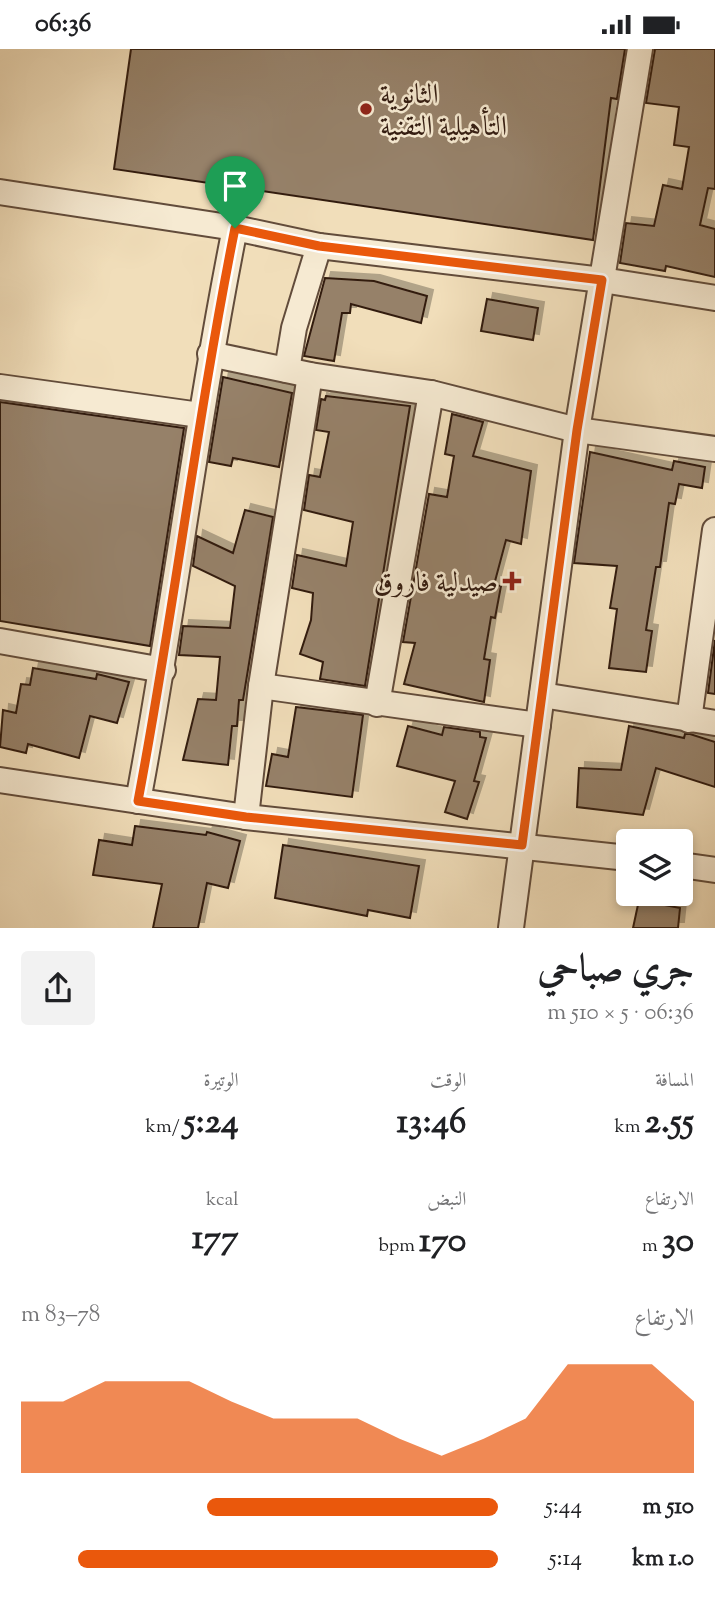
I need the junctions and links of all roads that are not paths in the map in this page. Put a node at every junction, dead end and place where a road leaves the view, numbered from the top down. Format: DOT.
graph roads {
  1 [pos="640,49"];
  2 [pos="0,191"];
  3 [pos="235,228"];
  4 [pos="319,246"];
  5 [pos="602,280"];
  6 [pos="715,298"];
  7 [pos="210,354"];
  8 [pos="299,372"];
  9 [pos="0,387"];
  10 [pos="430,393"];
  11 [pos="200,415"];
  12 [pos="577,430"];
  13 [pos="715,449"];
  14 [pos="715,530"];
  15 [pos="0,641"];
  16 [pos="163,670"];
  17 [pos="261,686"];
  18 [pos="542,695"];
  19 [pos="377,705"];
  20 [pos="689,720"];
  21 [pos="715,723"];
  22 [pos="538,725"];
  23 [pos="0,780"];
  24 [pos="138,801"];
  25 [pos="246,817"];
  26 [pos="522,845"];
  27 [pos="616,857"];
  28 [pos="693,867"];
  29 [pos="715,870"];
  30 [pos="511,928"];
  1 -- 5 [label="street"];
  2 -- 3 [label="street"];
  3 -- 4 [label="street"];
  3 -- 7 [label="street"];
  4 -- 5 [label="street"];
  4 -- 8 [label="street"];
  5 -- 6 [label="street"];
  5 -- 12 [label="street"];
  7 -- 8 [label="street"];
  7 -- 11 [label="street"];
  8 -- 10 [label="street"];
  8 -- 17 [label="street"];
  9 -- 11 [label="street"];
  10 -- 12 [label="street"];
  10 -- 19 [label="street"];
  11 -- 16 [label="street"];
  12 -- 13 [label="street"];
  12 -- 18 [label="street"];
  14 -- 20 [label="street"];
  15 -- 16 [label="street"];
  16 -- 24 [label="street"];
  17 -- 19 [label="street"];
  17 -- 25 [label="street"];
  18 -- 20 [label="street"];
  18 -- 22 [label="street"];
  19 -- 22 [label="street"];
  20 -- 21 [label="street"];
  22 -- 26 [label="street"];
  23 -- 24 [label="street"];
  24 -- 25 [label="street"];
  25 -- 26 [label="street"];
  26 -- 27 [label="street"];
  26 -- 30 [label="street"];
  28 -- 29 [label="street"];
}
